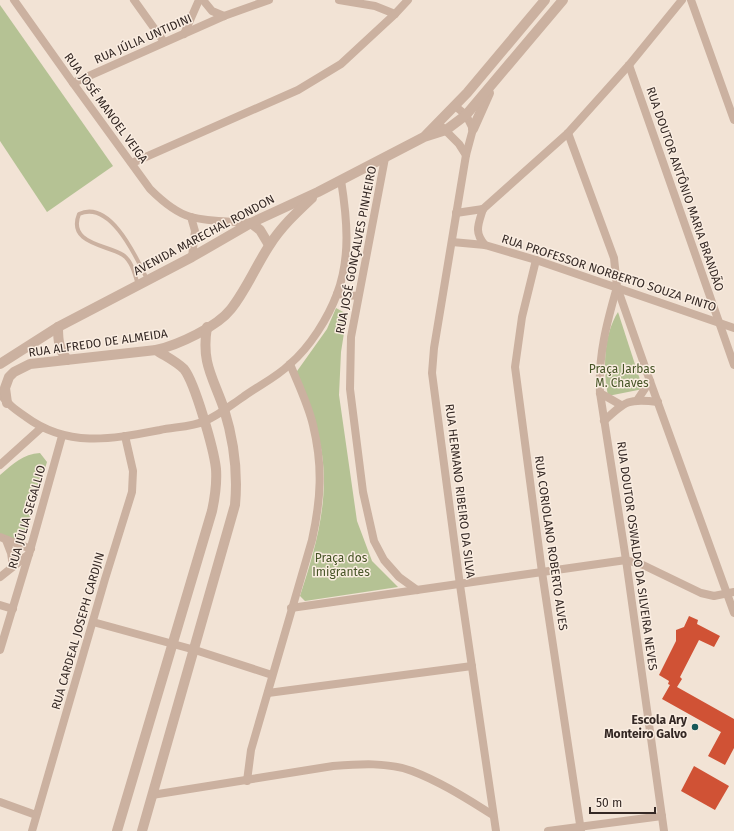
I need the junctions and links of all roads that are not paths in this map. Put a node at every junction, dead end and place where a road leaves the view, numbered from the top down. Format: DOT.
graph roads {
  1 [pos="14,0"];
  2 [pos="134,0"];
  3 [pos="200,0"];
  4 [pos="203,0"];
  5 [pos="269,0"];
  6 [pos="339,0"];
  7 [pos="408,0"];
  8 [pos="545,0"];
  9 [pos="563,0"];
  10 [pos="682,0"];
  11 [pos="691,0"];
  12 [pos="395,14"];
  13 [pos="224,16"];
  14 [pos="184,34"];
  15 [pos="164,42"];
  16 [pos="509,44"];
  17 [pos="520,52"];
  18 [pos="629,65"];
  19 [pos="494,81"];
  20 [pos="73,84"];
  21 [pos="455,106"];
  22 [pos="466,115"];
  23 [pos="734,120"];
  24 [pos="442,127"];
  25 [pos="473,129"];
  26 [pos="568,133"];
  27 [pos="466,155"];
  28 [pos="385,158"];
  29 [pos="132,163"];
  30 [pos="341,180"];
  31 [pos="318,192"];
  32 [pos="483,209"];
  33 [pos="456,212"];
  34 [pos="191,217"];
  35 [pos="251,223"];
  36 [pos="452,242"];
  37 [pos="269,245"];
  38 [pos="485,245"];
  39 [pos="192,257"];
  40 [pos="536,260"];
  41 [pos="143,283"];
  42 [pos="618,287"];
  43 [pos="337,294"];
  44 [pos="357,296"];
  45 [pos="719,323"];
  46 [pos="58,327"];
  47 [pos="207,327"];
  48 [pos="734,328"];
  49 [pos="156,350"];
  50 [pos="67,360"];
  51 [pos="0,364"];
  52 [pos="290,364"];
  53 [pos="734,365"];
  54 [pos="650,381"];
  55 [pos="0,393"];
  56 [pos="600,393"];
  57 [pos="638,399"];
  58 [pos="658,402"];
  59 [pos="7,403"];
  60 [pos="621,405"];
  61 [pos="224,410"];
  62 [pos="604,421"];
  63 [pos="204,422"];
  64 [pos="41,428"];
  65 [pos="62,436"];
  66 [pos="125,436"];
  67 [pos="0,465"];
  68 [pos="3,538"];
  69 [pos="30,551"];
  70 [pos="626,560"];
  71 [pos="13,566"];
  72 [pos="542,572"];
  73 [pos="0,577"];
  74 [pos="460,585"];
  75 [pos="417,590"];
  76 [pos="731,593"];
  77 [pos="0,605"];
  78 [pos="13,608"];
  79 [pos="291,608"];
  80 [pos="734,613"];
  81 [pos="93,622"];
  82 [pos="174,644"];
  83 [pos="0,650"];
  84 [pos="195,650"];
  85 [pos="472,666"];
  86 [pos="272,675"];
  87 [pos="268,693"];
  88 [pos="247,781"];
  89 [pos="152,795"];
  90 [pos="0,802"];
  91 [pos="36,815"];
  92 [pos="493,815"];
  93 [pos="662,816"];
  94 [pos="581,829"];
  95 [pos="32,831"];
  96 [pos="117,831"];
  97 [pos="142,831"];
  98 [pos="496,831"];
  99 [pos="548,831"];
  100 [pos="664,831"];
  1 -- 20 [label="street, RUA JOSÉ MANOEL VEIGA"];
  2 -- 15 [label="street"];
  3 -- 14 [label="street"];
  4 -- 13 [label="street"];
  5 -- 13 [label="street, RUA JÚLIA UNTIDINI"];
  6 -- 12 [label="street"];
  7 -- 12 [label="street"];
  8 -- 16 [label="street, AVENIDA MARECHAL RONDON"];
  9 -- 17 [label="street, AVENIDA MARECHAL RONDON"];
  10 -- 18 [label="street"];
  11 -- 23 [label="street"];
  12 -- 29 [label="street"];
  13 -- 14 [label="street, RUA JÚLIA UNTIDINI"];
  14 -- 15 [label="street, RUA JÚLIA UNTIDINI"];
  15 -- 20 [label="street, RUA JÚLIA UNTIDINI"];
  16 -- 17 [label="street"];
  16 -- 21 [label="street, AVENIDA MARECHAL RONDON"];
  17 -- 19 [label="street, AVENIDA MARECHAL RONDON"];
  18 -- 26 [label="street"];
  18 -- 45 [label="street, RUA DOUTOR ANTÔNIO MARIA BRANDÃO"];
  19 -- 22 [label="street, AVENIDA MARECHAL RONDON"];
  19 -- 25 [label="street"];
  20 -- 29 [label="street, RUA JOSÉ MANOEL VEIGA"];
  21 -- 22 [label="street"];
  21 -- 24 [label="street, AVENIDA MARECHAL RONDON"];
  22 -- 24 [label="street, AVENIDA MARECHAL RONDON"];
  22 -- 25 [label="street"];
  24 -- 27 [label="street"];
  24 -- 28 [label="street, AVENIDA MARECHAL RONDON"];
  25 -- 27 [label="street, RUA HERMANO RIBEIRO DA SILVA"];
  26 -- 32 [label="street"];
  26 -- 42 [label="street"];
  27 -- 33 [label="street, RUA HERMANO RIBEIRO DA SILVA"];
  28 -- 30 [label="street, AVENIDA MARECHAL RONDON"];
  28 -- 44 [label="street, RUA JOSÉ GONÇALVES PINHEIRO"];
  29 -- 34 [label="street, RUA JOSÉ MANOEL VEIGA"];
  30 -- 31 [label="street, AVENIDA MARECHAL RONDON"];
  30 -- 43 [label="street"];
  31 -- 35 [label="street, AVENIDA MARECHAL RONDON"];
  31 -- 37 [label="street, RUA ALFREDO DE ALMEIDA"];
  32 -- 33 [label="street"];
  32 -- 38 [label="street"];
  33 -- 36 [label="street, RUA HERMANO RIBEIRO DA SILVA"];
  34 -- 35 [label="street, RUA JOSÉ MANOEL VEIGA"];
  34 -- 39 [label="street"];
  35 -- 37 [label="street"];
  35 -- 39 [label="street, AVENIDA MARECHAL RONDON"];
  36 -- 38 [label="street, RUA PROFESSOR NORBERTO SOUZA PINTO"];
  36 -- 74 [label="street, RUA HERMANO RIBEIRO DA SILVA"];
  37 -- 47 [label="street, RUA ALFREDO DE ALMEIDA"];
  38 -- 40 [label="street, RUA PROFESSOR NORBERTO SOUZA PINTO"];
  39 -- 41 [label="street, AVENIDA MARECHAL RONDON"];
  40 -- 42 [label="street, RUA PROFESSOR NORBERTO SOUZA PINTO"];
  40 -- 72 [label="street, RUA CORIOLANO ROBERTO ALVES"];
  41 -- 41 [label="lane"];
  41 -- 46 [label="street, AVENIDA MARECHAL RONDON"];
  42 -- 45 [label="street, RUA PROFESSOR NORBERTO SOUZA PINTO"];
  42 -- 54 [label="street"];
  42 -- 56 [label="street, RUA DOUTOR OSWALDO DA SILVEIRA NEVES"];
  43 -- 44 [label="street"];
  43 -- 52 [label="street"];
  44 -- 75 [label="street, RUA JOSÉ GONÇALVES PINHEIRO"];
  45 -- 48 [label="street, RUA PROFESSOR NORBERTO SOUZA PINTO"];
  45 -- 53 [label="street, RUA DOUTOR ANTÔNIO MARIA BRANDÃO"];
  46 -- 50 [label="street"];
  46 -- 51 [label="street, AVENIDA MARECHAL RONDON"];
  47 -- 49 [label="street, RUA ALFREDO DE ALMEIDA"];
  47 -- 61 [label="street"];
  49 -- 50 [label="street, RUA ALFREDO DE ALMEIDA"];
  49 -- 63 [label="street"];
  50 -- 59 [label="street, RUA ALFREDO DE ALMEIDA"];
  52 -- 61 [label="street"];
  52 -- 79 [label="street"];
  54 -- 57 [label="street"];
  54 -- 58 [label="street"];
  55 -- 59 [label="street"];
  56 -- 60 [label="street"];
  56 -- 62 [label="street, RUA DOUTOR OSWALDO DA SILVEIRA NEVES"];
  57 -- 58 [label="street"];
  57 -- 60 [label="street"];
  58 -- 76 [label="street"];
  59 -- 64 [label="street"];
  60 -- 62 [label="street"];
  61 -- 63 [label="street"];
  61 -- 84 [label="street"];
  62 -- 70 [label="street, RUA DOUTOR OSWALDO DA SILVEIRA NEVES"];
  63 -- 66 [label="street"];
  63 -- 82 [label="street"];
  64 -- 65 [label="street"];
  64 -- 67 [label="street"];
  65 -- 66 [label="street"];
  65 -- 69 [label="street, RUA JÚLIA SEGALLIO"];
  66 -- 81 [label="street, RUA CARDEAL JOSEPH CARDJIN"];
  68 -- 69 [label="street"];
  68 -- 71 [label="street"];
  69 -- 71 [label="street"];
  69 -- 78 [label="street, RUA JÚLIA SEGALLIO"];
  70 -- 72 [label="street"];
  70 -- 76 [label="street"];
  70 -- 93 [label="street, RUA DOUTOR OSWALDO DA SILVEIRA NEVES"];
  71 -- 73 [label="street"];
  72 -- 74 [label="street"];
  72 -- 94 [label="street, RUA CORIOLANO ROBERTO ALVES"];
  74 -- 75 [label="street"];
  74 -- 85 [label="street, RUA HERMANO RIBEIRO DA SILVA"];
  75 -- 79 [label="street"];
  76 -- 80 [label="street"];
  77 -- 78 [label="street"];
  78 -- 83 [label="street, RUA JÚLIA SEGALLIO"];
  79 -- 86 [label="street"];
  81 -- 82 [label="street"];
  81 -- 91 [label="street, RUA CARDEAL JOSEPH CARDJIN"];
  82 -- 84 [label="street"];
  82 -- 96 [label="street"];
  84 -- 86 [label="street"];
  84 -- 89 [label="street"];
  85 -- 87 [label="street"];
  85 -- 92 [label="street, RUA HERMANO RIBEIRO DA SILVA"];
  86 -- 87 [label="street"];
  87 -- 88 [label="street"];
  88 -- 89 [label="street"];
  88 -- 92 [label="street"];
  89 -- 97 [label="street"];
  90 -- 91 [label="street"];
  91 -- 95 [label="street, RUA CARDEAL JOSEPH CARDJIN"];
  92 -- 98 [label="street, RUA HERMANO RIBEIRO DA SILVA"];
  93 -- 94 [label="street"];
  93 -- 100 [label="street, RUA DOUTOR OSWALDO DA SILVEIRA NEVES"];
  94 -- 99 [label="street"];
}
